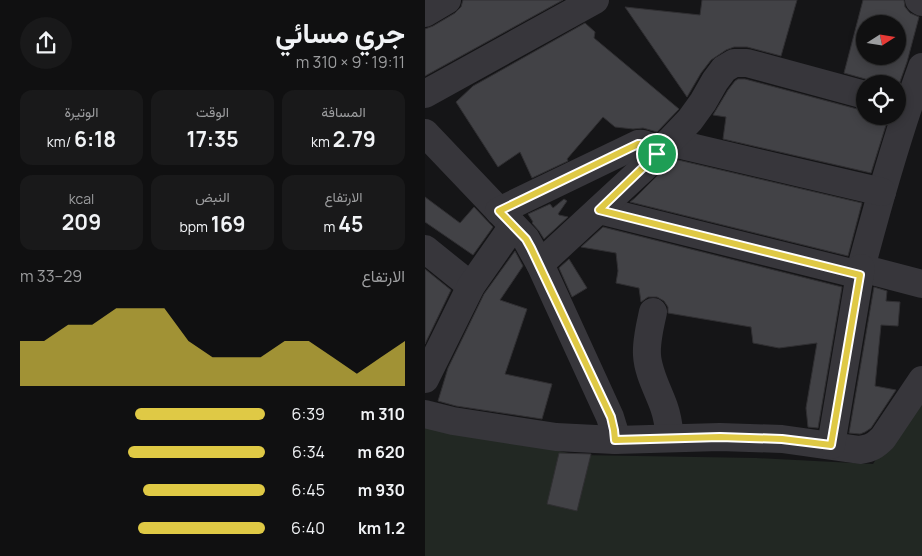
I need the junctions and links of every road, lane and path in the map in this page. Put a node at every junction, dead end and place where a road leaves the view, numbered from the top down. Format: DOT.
graph roads {
  1 [pos="447,0"];
  2 [pos="595,0"];
  3 [pos="425,14"];
  4 [pos="922,67"];
  5 [pos="856,93"];
  6 [pos="425,94"];
  7 [pos="906,97"];
  8 [pos="897,125"];
  9 [pos="425,133"];
  10 [pos="663,148"];
  11 [pos="882,192"];
  12 [pos="599,210"];
  13 [pos="506,218"];
  14 [pos="425,249"];
  15 [pos="540,264"];
  16 [pos="861,271"];
  17 [pos="922,284"];
  18 [pos="471,286"];
  19 [pos="653,312"];
  20 [pos="425,379"];
  21 [pos="922,380"];
  22 [pos="425,414"];
  23 [pos="670,438"];
  24 [pos="615,440"];
  25 [pos="831,445"];
  1 -- 3 [label="street"];
  2 -- 6 [label="street"];
  4 -- 7 [label="street"];
  5 -- 10 [label="street"];
  8 -- 11 [label="street"];
  9 -- 13 [label="street"];
  10 -- 11 [label="street"];
  10 -- 12 [label="street"];
  10 -- 13 [label="street"];
  11 -- 16 [label="street"];
  12 -- 15 [label="street"];
  12 -- 16 [label="street"];
  13 -- 15 [label="street"];
  13 -- 18 [label="street"];
  14 -- 18 [label="street"];
  15 -- 24 [label="street"];
  16 -- 17 [label="street"];
  16 -- 25 [label="street"];
  18 -- 20 [label="street"];
  19 -- 23 [label="street"];
  21 -- 25 [label="street"];
  22 -- 24 [label="street"];
  23 -- 24 [label="street"];
  23 -- 25 [label="street"];
}
